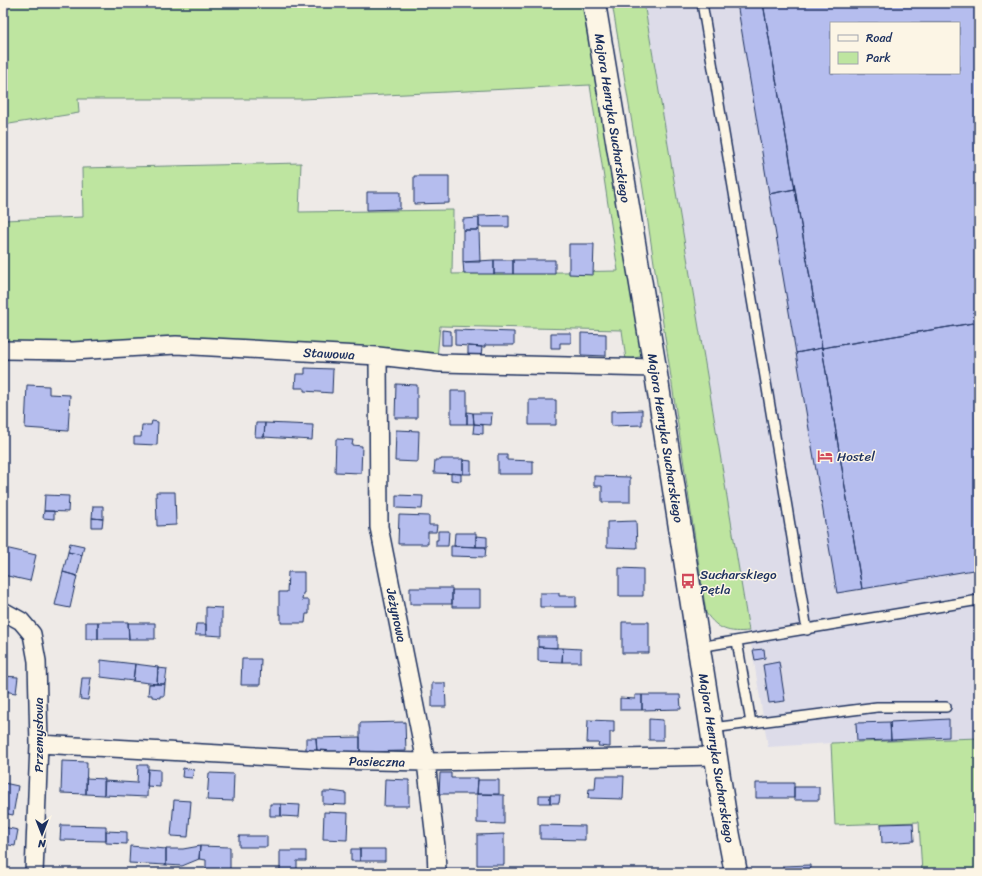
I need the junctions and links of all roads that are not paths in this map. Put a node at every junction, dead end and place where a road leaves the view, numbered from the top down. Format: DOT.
graph roads {
  1 [pos="594,3"];
  2 [pos="702,3"];
  3 [pos="3,350"];
  4 [pos="378,356"];
  5 [pos="655,368"];
  6 [pos="979,600"];
  7 [pos="3,611"];
  8 [pos="807,630"];
  9 [pos="738,641"];
  10 [pos="699,647"];
  11 [pos="946,707"];
  12 [pos="751,723"];
  13 [pos="712,728"];
  14 [pos="39,744"];
  15 [pos="716,756"];
  16 [pos="426,762"];
  17 [pos="34,873"];
  18 [pos="437,873"];
  19 [pos="736,873"];
  1 -- 5 [label="street, Majora Henryka Sucharskiego"];
  2 -- 8 [label="lane"];
  3 -- 4 [label="street, Stawowa"];
  4 -- 5 [label="street, Stawowa"];
  4 -- 16 [label="street, Jeżynowa"];
  5 -- 10 [label="street, Majora Henryka Sucharskiego"];
  6 -- 8 [label="lane"];
  7 -- 14 [label="street, Przemysłowa"];
  8 -- 9 [label="lane"];
  9 -- 10 [label="lane"];
  9 -- 12 [label="lane"];
  10 -- 13 [label="street, Majora Henryka Sucharskiego"];
  11 -- 12 [label="lane"];
  12 -- 13 [label="lane"];
  13 -- 15 [label="street, Majora Henryka Sucharskiego"];
  14 -- 16 [label="street, Pasieczna"];
  14 -- 17 [label="street, Przemysłowa"];
  15 -- 16 [label="street, Pasieczna"];
  15 -- 19 [label="street, Majora Henryka Sucharskiego"];
  16 -- 18 [label="street, Jeżynowa"];
}
